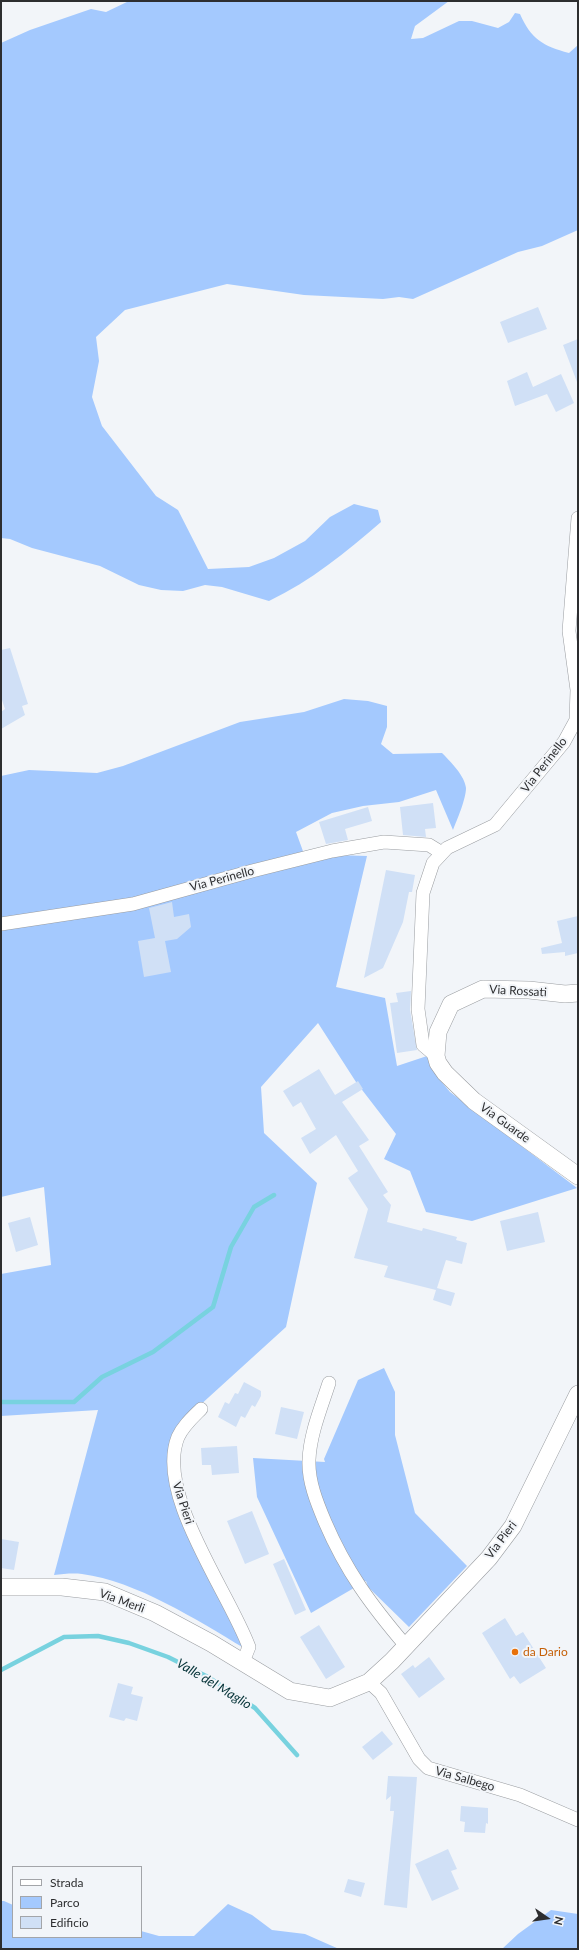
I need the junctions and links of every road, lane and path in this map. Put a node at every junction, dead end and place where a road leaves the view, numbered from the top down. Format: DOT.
graph roads {
  1 [pos="578,518"];
  2 [pos="442,853"];
  3 [pos="1,924"];
  4 [pos="578,993"];
  5 [pos="437,1059"];
  6 [pos="578,1176"];
  7 [pos="329,1383"];
  8 [pos="578,1394"];
  9 [pos="201,1409"];
  10 [pos="573,1414"];
  11 [pos="1,1587"];
  12 [pos="211,1643"];
  13 [pos="406,1646"];
  14 [pos="243,1662"];
  15 [pos="369,1682"];
  16 [pos="578,1820"];
  1 -- 2 [label="street, Via Perinello"];
  2 -- 3 [label="street, Via Perinello"];
  2 -- 5 [label="street, Via Perinello"];
  4 -- 5 [label="street, Via Rossati"];
  5 -- 6 [label="street, Via Guarde"];
  7 -- 13 [label="street"];
  8 -- 10 [label="street, Via Pieri"];
  9 -- 14 [label="street, Via Pieri"];
  10 -- 13 [label="street, Via Pieri"];
  11 -- 12 [label="street, Via Merli"];
  12 -- 14 [label="street, Via Pieri"];
  13 -- 15 [label="street, Via Pieri"];
  14 -- 15 [label="street, Via Pieri"];
  15 -- 16 [label="street, Via Salbego"];
}
